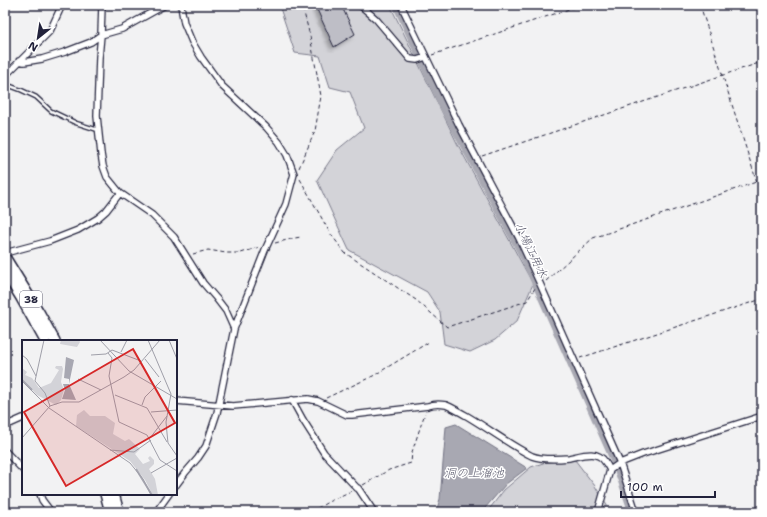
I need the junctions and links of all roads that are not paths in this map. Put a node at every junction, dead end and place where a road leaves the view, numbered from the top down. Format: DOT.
graph roads {
  1 [pos="62,5"];
  2 [pos="102,5"];
  3 [pos="165,5"];
  4 [pos="181,5"];
  5 [pos="360,5"];
  6 [pos="401,5"];
  7 [pos="101,35"];
  8 [pos="422,58"];
  9 [pos="19,62"];
  10 [pos="5,76"];
  11 [pos="5,84"];
  12 [pos="98,130"];
  13 [pos="120,193"];
  14 [pos="5,253"];
  15 [pos="5,257"];
  16 [pos="5,272"];
  17 [pos="234,329"];
  18 [pos="45,340"];
  19 [pos="54,340"];
  20 [pos="292,400"];
  21 [pos="177,401"];
  22 [pos="218,405"];
  23 [pos="762,416"];
  24 [pos="22,418"];
  25 [pos="5,426"];
  26 [pos="5,451"];
  27 [pos="616,466"];
  28 [pos="22,469"];
  29 [pos="177,484"];
  30 [pos="40,495"];
  31 [pos="105,495"];
  32 [pos="114,495"];
  33 [pos="168,495"];
  34 [pos="51,512"];
  35 [pos="110,512"];
  36 [pos="119,512"];
  37 [pos="156,512"];
  38 [pos="374,512"];
  39 [pos="598,512"];
  40 [pos="636,512"];
  1 -- 9 [label="street"];
  2 -- 7 [label="street"];
  3 -- 7 [label="street"];
  4 -- 17 [label="street"];
  5 -- 8 [label="street"];
  6 -- 8 [label="street"];
  7 -- 9 [label="street"];
  7 -- 12 [label="street"];
  8 -- 27 [label="street"];
  9 -- 10 [label="street"];
  11 -- 12 [label="lane"];
  12 -- 13 [label="street"];
  13 -- 14 [label="street"];
  13 -- 17 [label="street"];
  15 -- 19 [label="main road, 38"];
  16 -- 18 [label="main road, 38"];
  17 -- 22 [label="street"];
  20 -- 22 [label="street"];
  20 -- 27 [label="street"];
  20 -- 38 [label="street"];
  21 -- 22 [label="street"];
  22 -- 29 [label="street"];
  23 -- 27 [label="street"];
  24 -- 25 [label="street"];
  26 -- 28 [label="street"];
  27 -- 39 [label="street"];
  27 -- 40 [label="street"];
  30 -- 34 [label="street"];
  31 -- 35 [label="main road"];
  32 -- 36 [label="main road"];
  33 -- 37 [label="street"];
}
